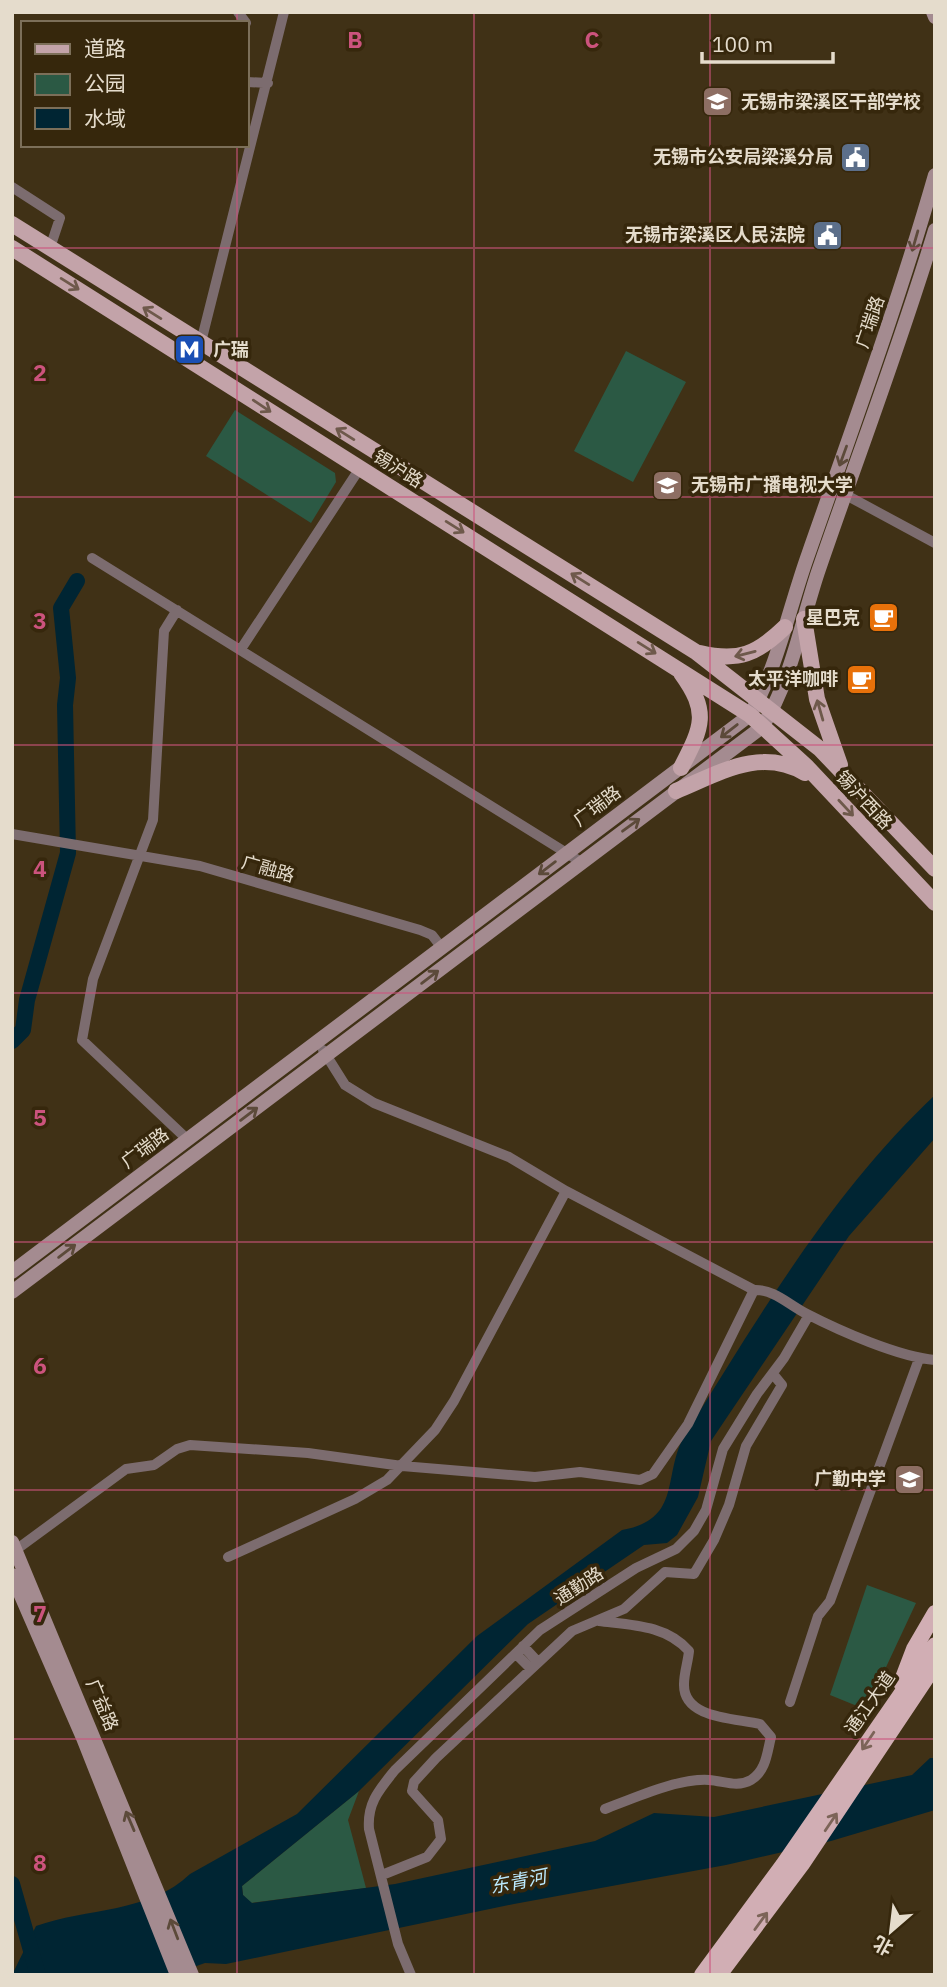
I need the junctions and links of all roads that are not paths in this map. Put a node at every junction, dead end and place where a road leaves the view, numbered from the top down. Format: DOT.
graph roads {
  1 [pos="284,12"];
  2 [pos="933,12"];
  3 [pos="935,17"];
  4 [pos="248,82"];
  5 [pos="268,83"];
  6 [pos="935,176"];
  7 [pos="12,187"];
  8 [pos="12,224"];
  9 [pos="935,230"];
  10 [pos="12,248"];
  11 [pos="50,248"];
  12 [pos="200,344"];
  13 [pos="196,362"];
  14 [pos="360,468"];
  15 [pos="846,495"];
  16 [pos="935,543"];
  17 [pos="93,558"];
  18 [pos="177,610"];
  19 [pos="804,619"];
  20 [pos="785,627"];
  21 [pos="241,649"];
  22 [pos="696,652"];
  23 [pos="676,666"];
  24 [pos="759,698"];
  25 [pos="772,710"];
  26 [pos="750,715"];
  27 [pos="762,727"];
  28 [pos="681,768"];
  29 [pos="844,774"];
  30 [pos="821,782"];
  31 [pos="676,791"];
  32 [pos="12,834"];
  33 [pos="568,852"];
  34 [pos="138,854"];
  35 [pos="582,862"];
  36 [pos="935,869"];
  37 [pos="935,903"];
  38 [pos="442,948"];
  39 [pos="322,1049"];
  40 [pos="188,1140"];
  41 [pos="566,1191"];
  42 [pos="12,1272"];
  43 [pos="754,1290"];
  44 [pos="12,1292"];
  45 [pos="809,1315"];
  46 [pos="919,1359"];
  47 [pos="935,1360"];
  48 [pos="773,1374"];
  49 [pos="402,1466"];
  50 [pos="13,1548"];
  51 [pos="228,1557"];
  52 [pos="12,1575"];
  53 [pos="935,1613"];
  54 [pos="599,1621"];
  55 [pos="935,1645"];
  56 [pos="519,1650"];
  57 [pos="935,1665"];
  58 [pos="534,1666"];
  59 [pos="935,1677"];
  60 [pos="914,1696"];
  61 [pos="790,1702"];
  62 [pos="892,1704"];
  63 [pos="605,1809"];
  64 [pos="382,1874"];
  65 [pos="149,1886"];
  66 [pos="721,1973"];
  67 [pos="177,1975"];
  68 [pos="192,1975"];
  69 [pos="411,1975"];
  70 [pos="702,1975"];
  1 -- 5 [label="street"];
  2 -- 3 [label="main road"];
  4 -- 5 [label="street"];
  5 -- 12 [label="street"];
  6 -- 20 [label="main road, 广瑞路, one-way"];
  7 -- 11 [label="street"];
  8 -- 11 [label="main road, 锡沪路"];
  9 -- 15 [label="main road, 广瑞路"];
  10 -- 13 [label="main road, 锡沪路, one-way"];
  12 -- 11 [label="main road, 锡沪路, one-way"];
  12 -- 13 [label="street"];
  22 -- 12 [label="main road, 锡沪路, one-way"];
  13 -- 14 [label="main road, 锡沪路, one-way"];
  14 -- 21 [label="street"];
  14 -- 23 [label="main road, 锡沪路, one-way"];
  15 -- 16 [label="street"];
  15 -- 19 [label="main road, 广瑞路"];
  17 -- 18 [label="street"];
  18 -- 21 [label="street"];
  18 -- 34 [label="street"];
  19 -- 25 [label="main road, 广瑞路"];
  29 -- 19 [label="main road, one-way"];
  20 -- 22 [label="main road, one-way"];
  20 -- 24 [label="main road, 广瑞路"];
  21 -- 33 [label="street"];
  22 -- 24 [label="main road, 锡沪路"];
  23 -- 26 [label="main road, 锡沪路"];
  23 -- 28 [label="main road"];
  24 -- 25 [label="main road, 锡沪路"];
  24 -- 26 [label="main road, 广瑞路"];
  25 -- 27 [label="main road, 广瑞路"];
  25 -- 29 [label="main road, 锡沪路"];
  26 -- 27 [label="main road, 锡沪路"];
  26 -- 28 [label="main road, 广瑞路, one-way"];
  27 -- 30 [label="main road, 锡沪西路"];
  27 -- 31 [label="main road, 广瑞路"];
  28 -- 33 [label="main road, 广瑞路"];
  29 -- 36 [label="main road, 锡沪路"];
  30 -- 31 [label="main road"];
  30 -- 37 [label="main road, 锡沪西路, one-way"];
  35 -- 31 [label="main road, 广瑞路, one-way"];
  32 -- 34 [label="street, 广融路"];
  33 -- 35 [label="street"];
  33 -- 38 [label="main road, 广瑞路, one-way"];
  34 -- 38 [label="street, 广融路"];
  34 -- 40 [label="street"];
  39 -- 35 [label="main road, 广瑞路, one-way"];
  38 -- 39 [label="main road, 广瑞路"];
  39 -- 40 [label="main road, 广瑞路"];
  39 -- 41 [label="street"];
  44 -- 39 [label="main road, 广瑞路, one-way"];
  40 -- 42 [label="main road, 广瑞路"];
  41 -- 43 [label="street"];
  41 -- 49 [label="street"];
  43 -- 45 [label="street"];
  43 -- 49 [label="street"];
  45 -- 46 [label="street"];
  45 -- 48 [label="street, 通勤路"];
  46 -- 47 [label="street"];
  46 -- 61 [label="street"];
  48 -- 54 [label="street"];
  48 -- 56 [label="street, 通勤路"];
  49 -- 50 [label="street"];
  49 -- 51 [label="street"];
  65 -- 50 [label="main road, 广益路, one-way"];
  52 -- 65 [label="main road, 广益路"];
  53 -- 62 [label="highway"];
  54 -- 58 [label="street"];
  54 -- 63 [label="street"];
  55 -- 62 [label="highway, 通江大道"];
  56 -- 58 [label="street"];
  56 -- 64 [label="street, 通勤路"];
  57 -- 60 [label="highway, 通江大道"];
  58 -- 64 [label="street"];
  59 -- 60 [label="highway"];
  66 -- 60 [label="highway, 通江大道, one-way"];
  62 -- 70 [label="highway, 通江大道, one-way"];
  64 -- 69 [label="street, 通勤路"];
  65 -- 67 [label="main road"];
  68 -- 65 [label="main road, one-way"];
}
